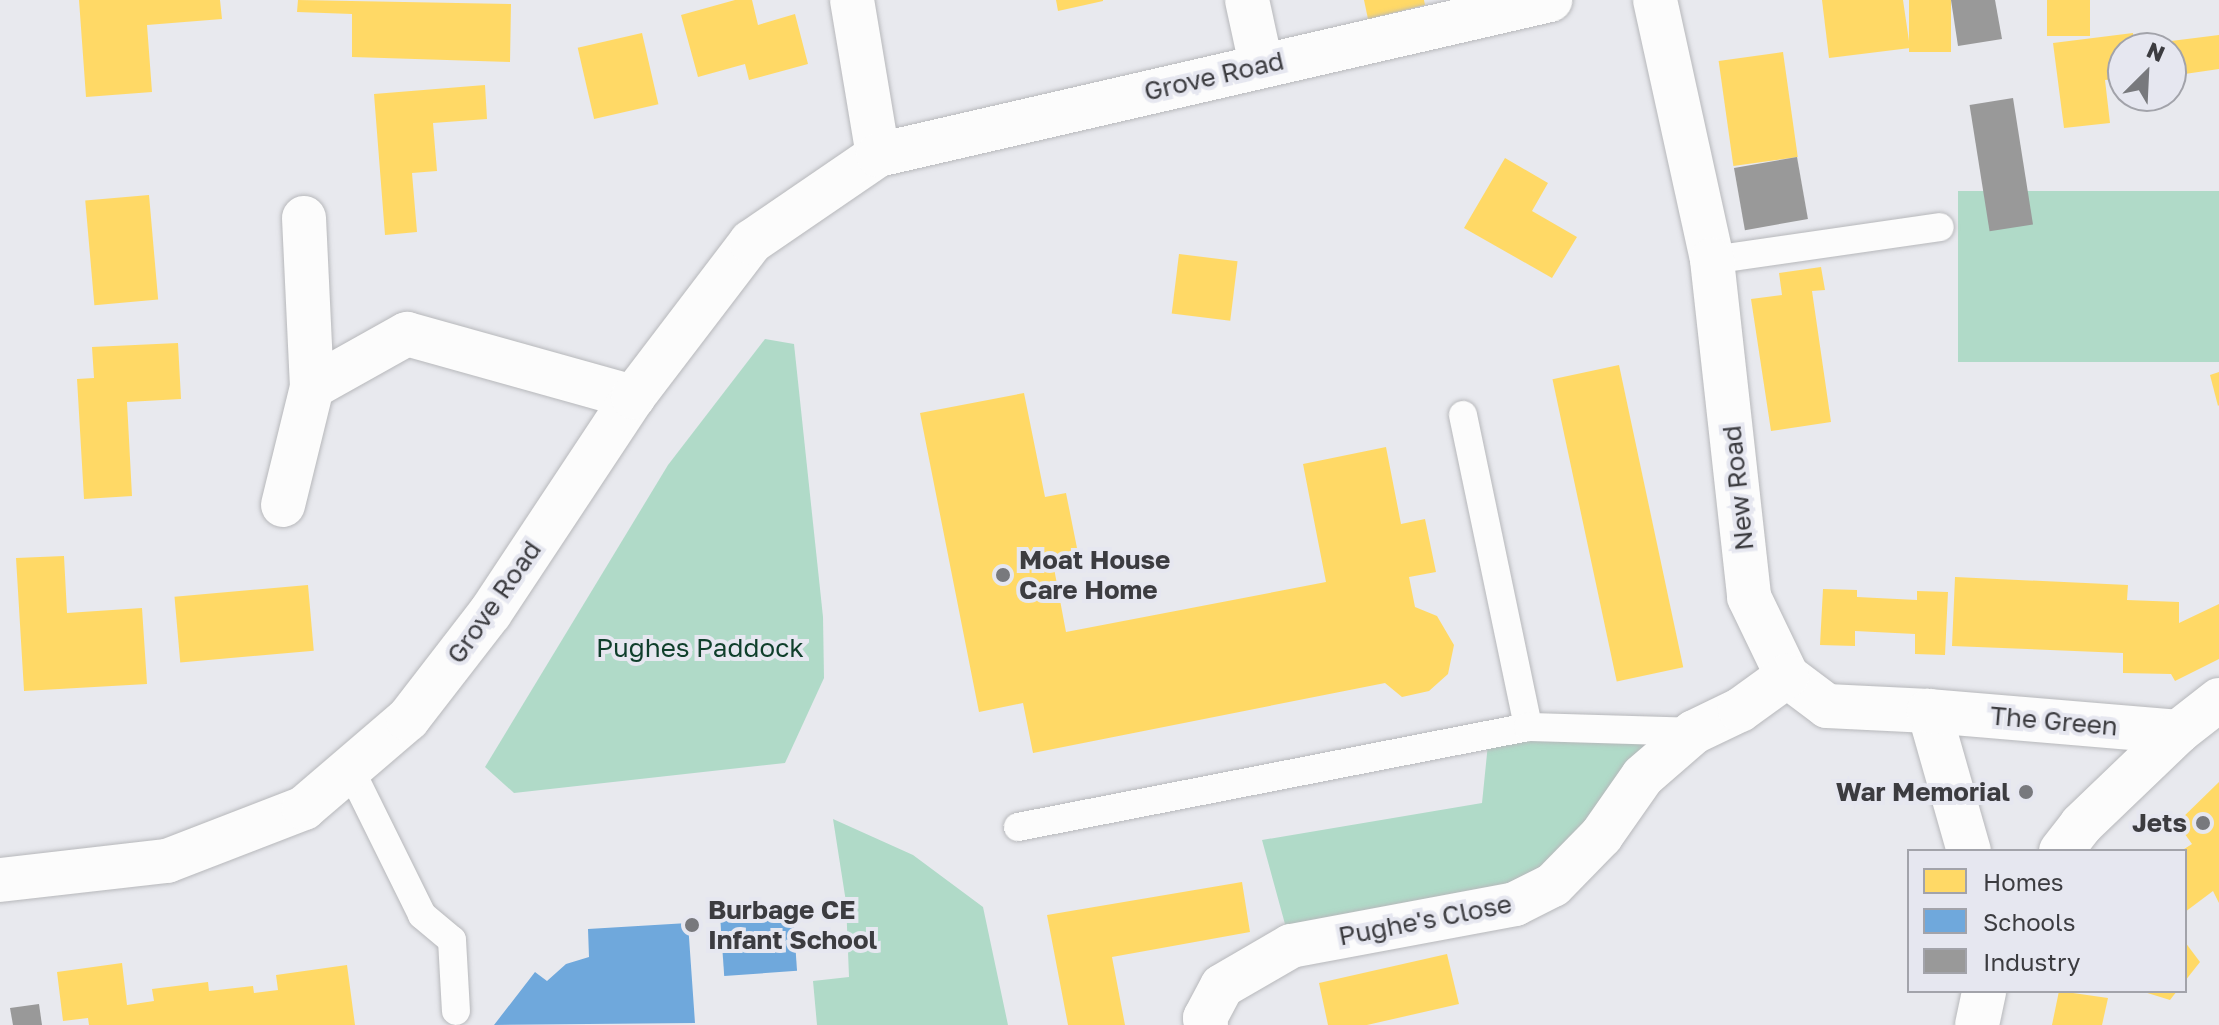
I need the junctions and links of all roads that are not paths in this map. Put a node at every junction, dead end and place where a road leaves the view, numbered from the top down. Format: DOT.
graph roads {
  1 [pos="852,0"];
  2 [pos="1247,0"];
  3 [pos="1550,0"];
  4 [pos="1655,0"];
  5 [pos="1261,64"];
  6 [pos="878,155"];
  7 [pos="304,218"];
  8 [pos="1940,227"];
  9 [pos="1712,260"];
  10 [pos="312,387"];
  11 [pos="633,397"];
  12 [pos="1463,415"];
  13 [pos="283,505"];
  14 [pos="1787,676"];
  15 [pos="2219,700"];
  16 [pos="1929,711"];
  17 [pos="1528,727"];
  18 [pos="1694,732"];
  19 [pos="2178,732"];
  20 [pos="350,769"];
  21 [pos="1018,827"];
  22 [pos="1968,849"];
  23 [pos="2063,849"];
  24 [pos="0,880"];
  25 [pos="1984,993"];
  26 [pos="456,1011"];
  27 [pos="1206,1025"];
  28 [pos="1977,1025"];
  1 -- 6 [label="street"];
  2 -- 5 [label="street"];
  3 -- 5 [label="street, Grove Road"];
  4 -- 9 [label="street, New Road"];
  5 -- 6 [label="street, Grove Road"];
  6 -- 11 [label="street, Grove Road"];
  7 -- 10 [label="street"];
  8 -- 9 [label="lane"];
  9 -- 14 [label="street, New Road"];
  10 -- 11 [label="street"];
  10 -- 13 [label="street"];
  11 -- 20 [label="street, Grove Road"];
  12 -- 17 [label="lane"];
  14 -- 16 [label="street, New Road"];
  14 -- 18 [label="street, Pughe's Close"];
  15 -- 19 [label="street"];
  16 -- 19 [label="street, The Green"];
  16 -- 22 [label="street"];
  17 -- 18 [label="lane"];
  17 -- 21 [label="lane"];
  18 -- 27 [label="street, Pughe's Close"];
  19 -- 23 [label="street"];
  20 -- 24 [label="street, Grove Road"];
  20 -- 26 [label="lane"];
  25 -- 28 [label="street"];
}
